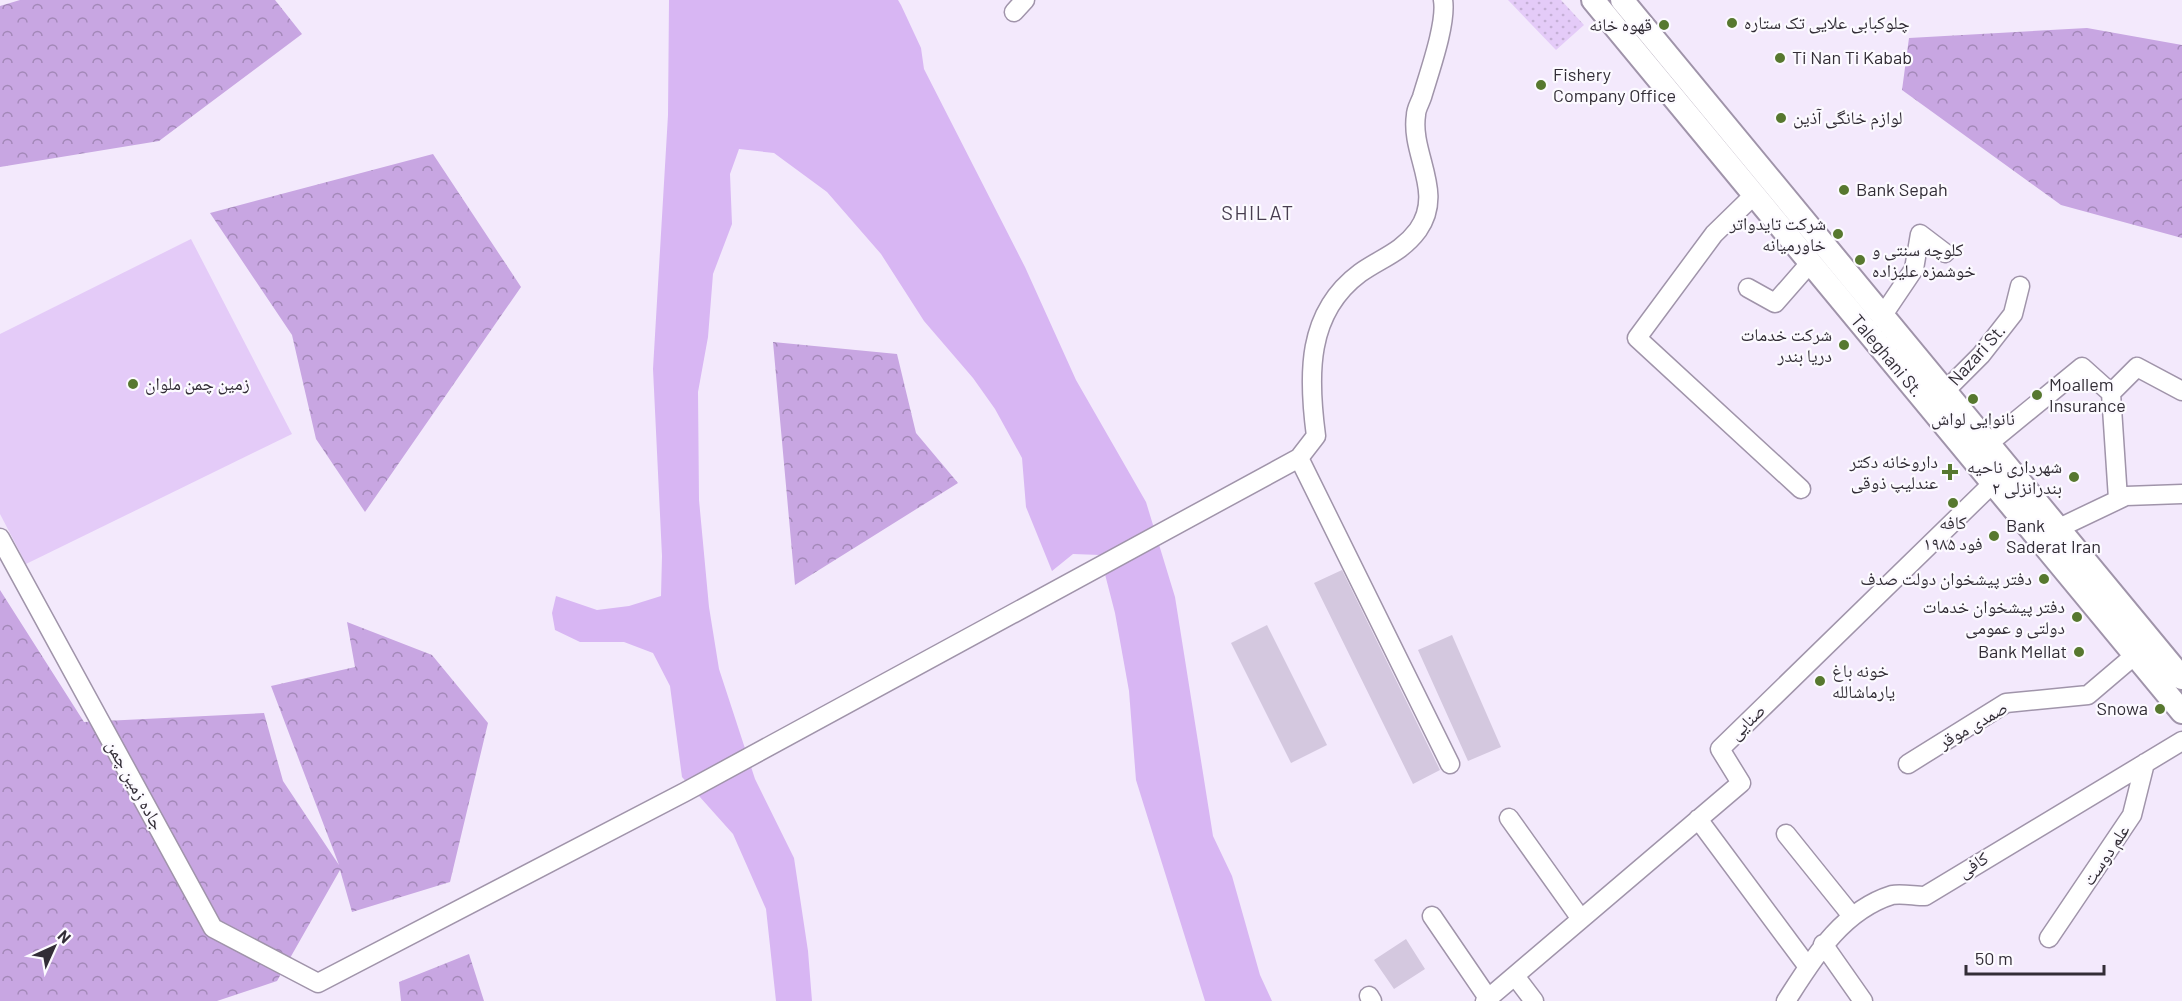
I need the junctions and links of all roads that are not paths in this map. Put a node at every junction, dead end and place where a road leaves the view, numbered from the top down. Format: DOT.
graph roads {
  1 [pos="1443,0"];
  2 [pos="1593,0"];
  3 [pos="1622,0"];
  4 [pos="1754,195"];
  5 [pos="1945,253"];
  6 [pos="1810,263"];
  7 [pos="2020,286"];
  8 [pos="1748,288"];
  9 [pos="1883,315"];
  10 [pos="1945,391"];
  11 [pos="2182,391"];
  12 [pos="2112,393"];
  13 [pos="1989,443"];
  14 [pos="1299,458"];
  15 [pos="2009,468"];
  16 [pos="1992,484"];
  17 [pos="1801,489"];
  18 [pos="2182,494"];
  19 [pos="2118,499"];
  20 [pos="2059,528"];
  21 [pos="0,538"];
  22 [pos="2135,655"];
  23 [pos="2182,678"];
  24 [pos="2182,712"];
  25 [pos="2182,741"];
  26 [pos="1450,764"];
  27 [pos="1908,764"];
  28 [pos="2145,764"];
  29 [pos="1509,818"];
  30 [pos="1698,819"];
  31 [pos="1786,834"];
  32 [pos="1432,916"];
  33 [pos="1852,916"];
  34 [pos="1581,919"];
  35 [pos="2049,938"];
  36 [pos="1823,944"];
  37 [pos="1808,967"];
  38 [pos="1515,976"];
  39 [pos="1487,1000"];
  40 [pos="1534,1001"];
  41 [pos="1786,1001"];
  42 [pos="1863,1001"];
  1 -- 14 [label="street"];
  2 -- 4 [label="main road, Taleghani St."];
  3 -- 9 [label="main road, Taleghani St."];
  4 -- 6 [label="main road, Taleghani St."];
  4 -- 17 [label="street"];
  5 -- 9 [label="street"];
  6 -- 8 [label="street"];
  6 -- 16 [label="main road, Taleghani St."];
  7 -- 10 [label="street, Nazari St."];
  9 -- 10 [label="main road, Taleghani St."];
  10 -- 13 [label="main road, Taleghani St."];
  11 -- 12 [label="street"];
  12 -- 13 [label="street"];
  12 -- 19 [label="street"];
  13 -- 15 [label="main road, Taleghani St."];
  14 -- 21 [label="street, جاده زمین چمن"];
  14 -- 26 [label="street"];
  15 -- 16 [label="main road"];
  15 -- 20 [label="main road, Taleghani St."];
  16 -- 22 [label="main road, Taleghani St."];
  16 -- 30 [label="street, صنایی"];
  18 -- 19 [label="street"];
  19 -- 20 [label="street"];
  20 -- 23 [label="main road, Taleghani St."];
  22 -- 24 [label="main road, Taleghani St."];
  22 -- 27 [label="street, صمدی موقر"];
  25 -- 28 [label="street, کافی"];
  28 -- 33 [label="street, کافی"];
  28 -- 35 [label="street, علم دوست"];
  29 -- 34 [label="street"];
  30 -- 34 [label="street, صنایی"];
  30 -- 37 [label="street"];
  31 -- 33 [label="street"];
  32 -- 39 [label="street"];
  33 -- 36 [label="street, کافی"];
  34 -- 38 [label="street, صنایی"];
  36 -- 37 [label="street, کافی"];
  36 -- 42 [label="street"];
  37 -- 41 [label="street, کافی"];
  38 -- 39 [label="street, صنایی"];
  38 -- 40 [label="street"];
}
